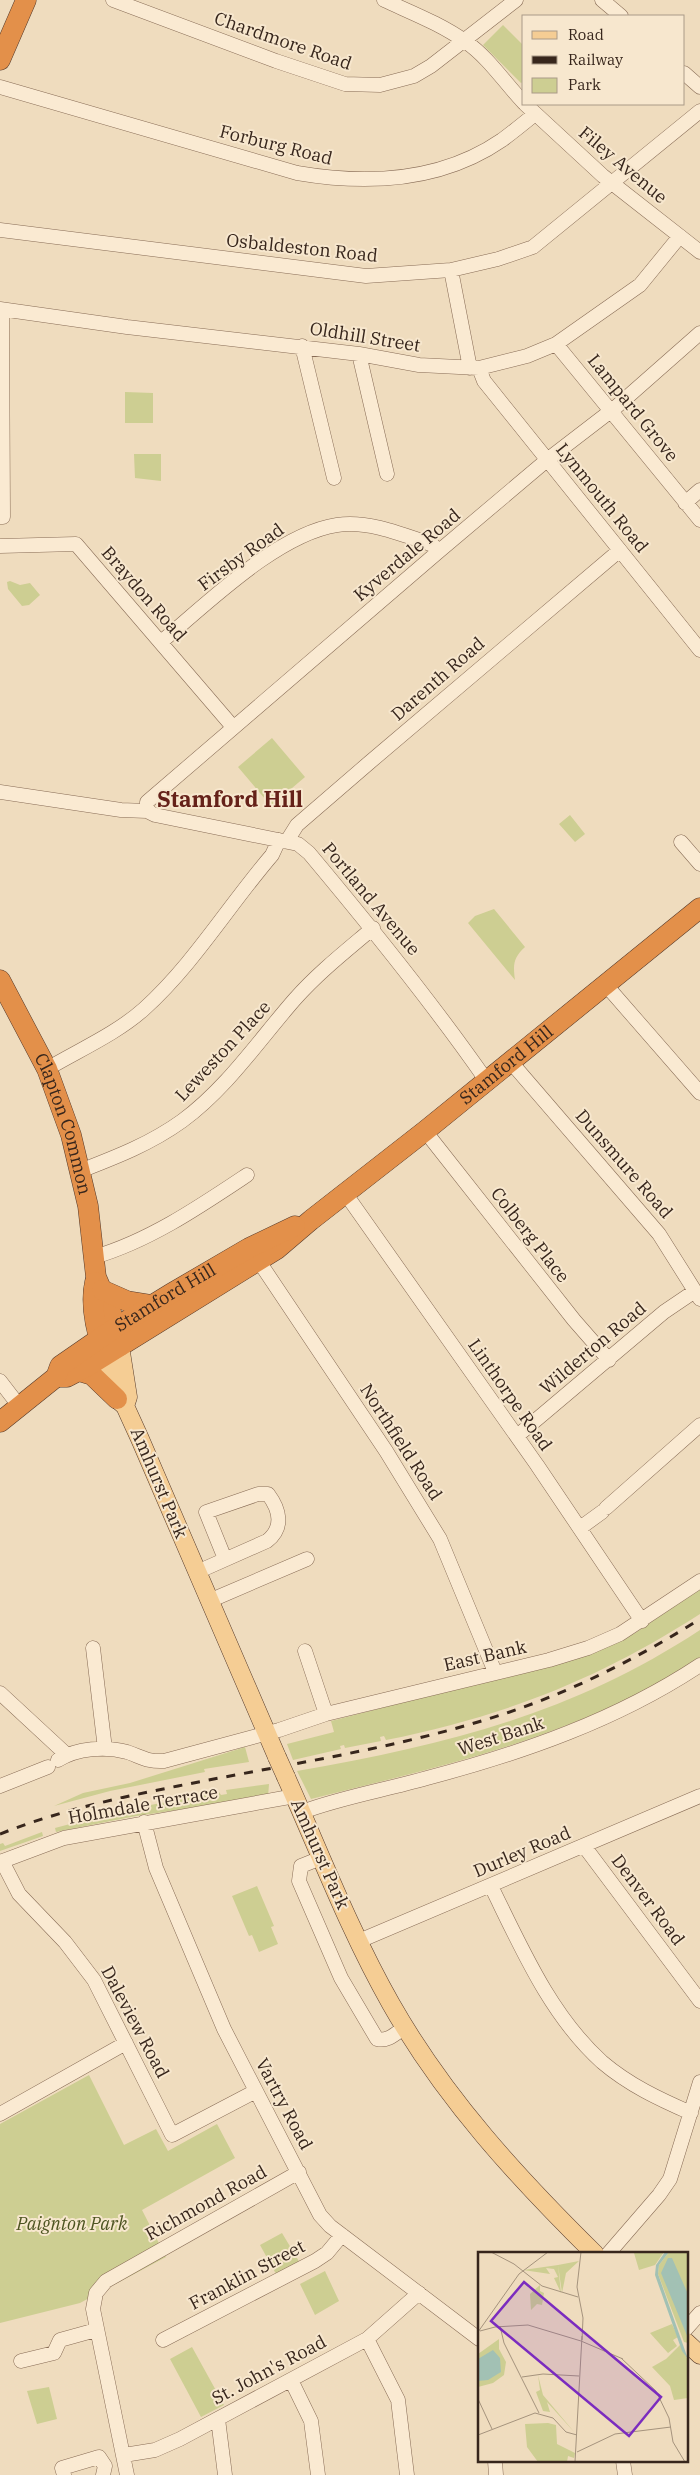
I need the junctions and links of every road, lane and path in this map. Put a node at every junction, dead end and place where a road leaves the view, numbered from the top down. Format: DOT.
graph roads {
  1 [pos="26,0"];
  2 [pos="113,0"];
  3 [pos="384,0"];
  4 [pos="516,0"];
  5 [pos="602,0"];
  6 [pos="619,15"];
  7 [pos="464,41"];
  8 [pos="0,60"];
  9 [pos="685,74"];
  10 [pos="0,87"];
  11 [pos="700,87"];
  12 [pos="522,100"];
  13 [pos="526,105"];
  14 [pos="700,111"];
  15 [pos="535,114"];
  16 [pos="614,183"];
  17 [pos="0,230"];
  18 [pos="680,236"];
  19 [pos="700,252"];
  20 [pos="450,270"];
  21 [pos="1,310"];
  22 [pos="700,332"];
  23 [pos="556,344"];
  24 [pos="302,346"];
  25 [pos="360,354"];
  26 [pos="474,368"];
  27 [pos="610,411"];
  28 [pos="547,460"];
  29 [pos="387,474"];
  30 [pos="334,478"];
  31 [pos="700,490"];
  32 [pos="686,503"];
  33 [pos="0,517"];
  34 [pos="700,520"];
  35 [pos="0,546"];
  36 [pos="620,550"];
  37 [pos="438,552"];
  38 [pos="161,642"];
  39 [pos="700,650"];
  40 [pos="234,727"];
  41 [pos="0,792"];
  42 [pos="147,812"];
  43 [pos="283,840"];
  44 [pos="681,842"];
  45 [pos="700,864"];
  46 [pos="700,908"];
  47 [pos="373,928"];
  48 [pos="0,980"];
  49 [pos="605,984"];
  50 [pos="510,1061"];
  51 [pos="46,1069"];
  52 [pos="486,1080"];
  53 [pos="700,1093"];
  54 [pos="425,1131"];
  55 [pos="80,1171"];
  56 [pos="247,1175"];
  57 [pos="345,1193"];
  58 [pos="254,1255"];
  59 [pos="94,1257"];
  60 [pos="208,1282"];
  61 [pos="97,1287"];
  62 [pos="698,1295"];
  63 [pos="152,1305"];
  64 [pos="109,1342"];
  65 [pos="609,1360"];
  66 [pos="74,1365"];
  67 [pos="0,1381"];
  68 [pos="121,1403"];
  69 [pos="20,1407"];
  70 [pos="0,1422"];
  71 [pos="700,1425"];
  72 [pos="517,1436"];
  73 [pos="580,1528"];
  74 [pos="307,1559"];
  75 [pos="225,1560"];
  76 [pos="196,1572"];
  77 [pos="700,1581"];
  78 [pos="209,1602"];
  79 [pos="642,1621"];
  80 [pos="93,1648"];
  81 [pos="306,1651"];
  82 [pos="700,1665"];
  83 [pos="495,1672"];
  84 [pos="0,1692"];
  85 [pos="326,1714"];
  86 [pos="266,1734"];
  87 [pos="105,1749"];
  88 [pos="58,1760"];
  89 [pos="0,1786"];
  90 [pos="700,1796"];
  91 [pos="299,1804"];
  92 [pos="144,1822"];
  93 [pos="584,1846"];
  94 [pos="322,1858"];
  95 [pos="1,1861"];
  96 [pos="491,1886"];
  97 [pos="359,1941"];
  98 [pos="700,2001"];
  99 [pos="405,2027"];
  100 [pos="126,2043"];
  101 [pos="700,2082"];
  102 [pos="256,2091"];
  103 [pos="691,2113"];
  104 [pos="0,2114"];
  105 [pos="299,2172"];
  106 [pos="342,2235"];
  107 [pos="592,2252"];
  108 [pos="610,2252"];
  109 [pos="419,2293"];
  110 [pos="700,2313"];
  111 [pos="688,2327"];
  112 [pos="96,2330"];
  113 [pos="478,2338"];
  114 [pos="367,2339"];
  115 [pos="163,2340"];
  116 [pos="688,2344"];
  117 [pos="700,2355"];
  118 [pos="21,2361"];
  119 [pos="291,2380"];
  120 [pos="218,2419"];
  121 [pos="495,2462"];
  122 [pos="623,2462"];
  123 [pos="126,2465"];
  124 [pos="104,2471"];
  125 [pos="64,2475"];
  126 [pos="225,2475"];
  127 [pos="318,2475"];
  128 [pos="407,2475"];
  129 [pos="496,2475"];
  130 [pos="625,2475"];
  1 -- 8 [label="highway"];
  2 -- 7 [label="street, Chardmore Road"];
  3 -- 7 [label="street, Filey Avenue"];
  4 -- 7 [label="street, Chardmore Road"];
  5 -- 6 [label="street"];
  7 -- 12 [label="street, Filey Avenue"];
  9 -- 11 [label="street"];
  10 -- 15 [label="street, Forburg Road"];
  13 -- 15 [label="street, Filey Avenue"];
  14 -- 16 [label="street, Osbaldeston Road"];
  15 -- 16 [label="street, Filey Avenue"];
  16 -- 18 [label="street, Filey Avenue"];
  16 -- 20 [label="street, Osbaldeston Road"];
  17 -- 20 [label="street, Osbaldeston Road"];
  18 -- 19 [label="street, Filey Avenue"];
  18 -- 23 [label="street, Oldhill Street"];
  20 -- 26 [label="street, Lynmouth Road"];
  21 -- 24 [label="street, Oldhill Street"];
  21 -- 33 [label="street"];
  22 -- 27 [label="street, Kyverdale Road"];
  23 -- 26 [label="street, Oldhill Street"];
  23 -- 27 [label="street, Lampard Grove"];
  24 -- 25 [label="street, Oldhill Street"];
  24 -- 30 [label="street"];
  25 -- 26 [label="street, Oldhill Street"];
  25 -- 29 [label="street"];
  26 -- 28 [label="street, Lynmouth Road"];
  27 -- 28 [label="street, Kyverdale Road"];
  27 -- 32 [label="street, Lampard Grove"];
  28 -- 36 [label="street, Lynmouth Road"];
  28 -- 37 [label="street, Kyverdale Road"];
  31 -- 32 [label="street"];
  32 -- 34 [label="street, Lampard Grove"];
  35 -- 38 [label="street, Braydon Road"];
  36 -- 39 [label="street, Lynmouth Road"];
  36 -- 43 [label="street, Darenth Road"];
  37 -- 38 [label="street, Firsby Road"];
  37 -- 40 [label="street, Kyverdale Road"];
  38 -- 40 [label="street, Braydon Road"];
  40 -- 42 [label="street, Kyverdale Road"];
  41 -- 42 [label="street, Portland Avenue"];
  42 -- 43 [label="street, Portland Avenue"];
  43 -- 47 [label="street, Portland Avenue"];
  43 -- 51 [label="street, Darenth Road"];
  44 -- 45 [label="street"];
  46 -- 49 [label="highway, Stamford Hill"];
  47 -- 52 [label="street, Portland Avenue"];
  47 -- 55 [label="street, Leweston Place"];
  48 -- 51 [label="highway, Clapton Common"];
  49 -- 50 [label="highway, Stamford Hill"];
  49 -- 53 [label="street"];
  50 -- 52 [label="highway, Stamford Hill"];
  50 -- 62 [label="street, Dunsmure Road"];
  51 -- 55 [label="highway, Clapton Common"];
  52 -- 54 [label="highway, Stamford Hill"];
  54 -- 57 [label="highway, Stamford Hill"];
  54 -- 65 [label="street, Colberg Place"];
  55 -- 59 [label="highway, Clapton Common"];
  56 -- 59 [label="street"];
  57 -- 58 [label="highway, Stamford Hill"];
  57 -- 72 [label="street, Linthorpe Road"];
  58 -- 60 [label="highway, Stamford Hill"];
  58 -- 83 [label="street, Northfield Road"];
  59 -- 61 [label="highway, Clapton Common"];
  60 -- 63 [label="highway, Stamford Hill"];
  60 -- 64 [label="highway, Stamford Hill"];
  61 -- 63 [label="highway"];
  61 -- 64 [label="highway, Clapton Common"];
  61 -- 66 [label="highway"];
  62 -- 65 [label="street, Wilderton Road"];
  63 -- 64 [label="highway, Stamford Hill"];
  64 -- 66 [label="highway, Stamford Hill"];
  64 -- 68 [label="main road, Amhurst Park"];
  65 -- 72 [label="street, Wilderton Road"];
  66 -- 68 [label="highway"];
  66 -- 69 [label="highway, Stamford Hill"];
  67 -- 69 [label="street"];
  68 -- 76 [label="main road, Amhurst Park"];
  69 -- 70 [label="highway, Stamford Hill"];
  71 -- 73 [label="street"];
  72 -- 73 [label="street, Linthorpe Road"];
  73 -- 79 [label="street, Linthorpe Road"];
  74 -- 78 [label="street"];
  75 -- 75 [label="street"];
  75 -- 76 [label="street"];
  76 -- 78 [label="main road, Amhurst Park"];
  77 -- 79 [label="street, East Bank"];
  78 -- 86 [label="main road, Amhurst Park"];
  79 -- 83 [label="street, East Bank"];
  80 -- 87 [label="street"];
  81 -- 85 [label="street"];
  82 -- 91 [label="street, West Bank"];
  83 -- 85 [label="street, East Bank"];
  84 -- 88 [label="street"];
  85 -- 86 [label="street, East Bank"];
  86 -- 87 [label="street, East Bank"];
  86 -- 91 [label="main road, Amhurst Park, bridge"];
  87 -- 88 [label="street, East Bank"];
  88 -- 89 [label="street, East Bank"];
  90 -- 93 [label="street, Durley Road"];
  91 -- 92 [label="street, Holmdale Terrace"];
  91 -- 94 [label="main road, Amhurst Park"];
  92 -- 95 [label="street, Holmdale Terrace"];
  92 -- 102 [label="street, Vartry Road"];
  93 -- 96 [label="street, Durley Road"];
  93 -- 98 [label="street, Denver Road"];
  94 -- 97 [label="main road, Amhurst Park"];
  94 -- 99 [label="street"];
  95 -- 100 [label="street, Daleview Road"];
  96 -- 97 [label="street, Durley Road"];
  96 -- 103 [label="street"];
  97 -- 99 [label="main road, Amhurst Park"];
  99 -- 107 [label="main road, Amhurst Park"];
  100 -- 102 [label="street, Daleview Road"];
  100 -- 104 [label="street"];
  101 -- 103 [label="street"];
  102 -- 105 [label="street, Vartry Road"];
  103 -- 108 [label="street"];
  105 -- 106 [label="street, Vartry Road"];
  105 -- 112 [label="street, Richmond Road"];
  106 -- 109 [label="street, Vartry Road"];
  106 -- 115 [label="street, Franklin Street"];
  109 -- 113 [label="street, Vartry Road"];
  109 -- 114 [label="street, St. John's Road"];
  110 -- 111 [label="street"];
  112 -- 118 [label="street"];
  112 -- 123 [label="street, Richmond Road"];
  114 -- 119 [label="street, St. John's Road"];
  114 -- 128 [label="street"];
  116 -- 117 [label="main road"];
  119 -- 120 [label="street, St. John's Road"];
  119 -- 127 [label="street"];
  120 -- 123 [label="street, St. John's Road"];
  120 -- 126 [label="street"];
  121 -- 129 [label="street"];
  122 -- 130 [label="street"];
  123 -- 124 [label="street, St. John's Road"];
  124 -- 125 [label="street, St. John's Road"];
}
